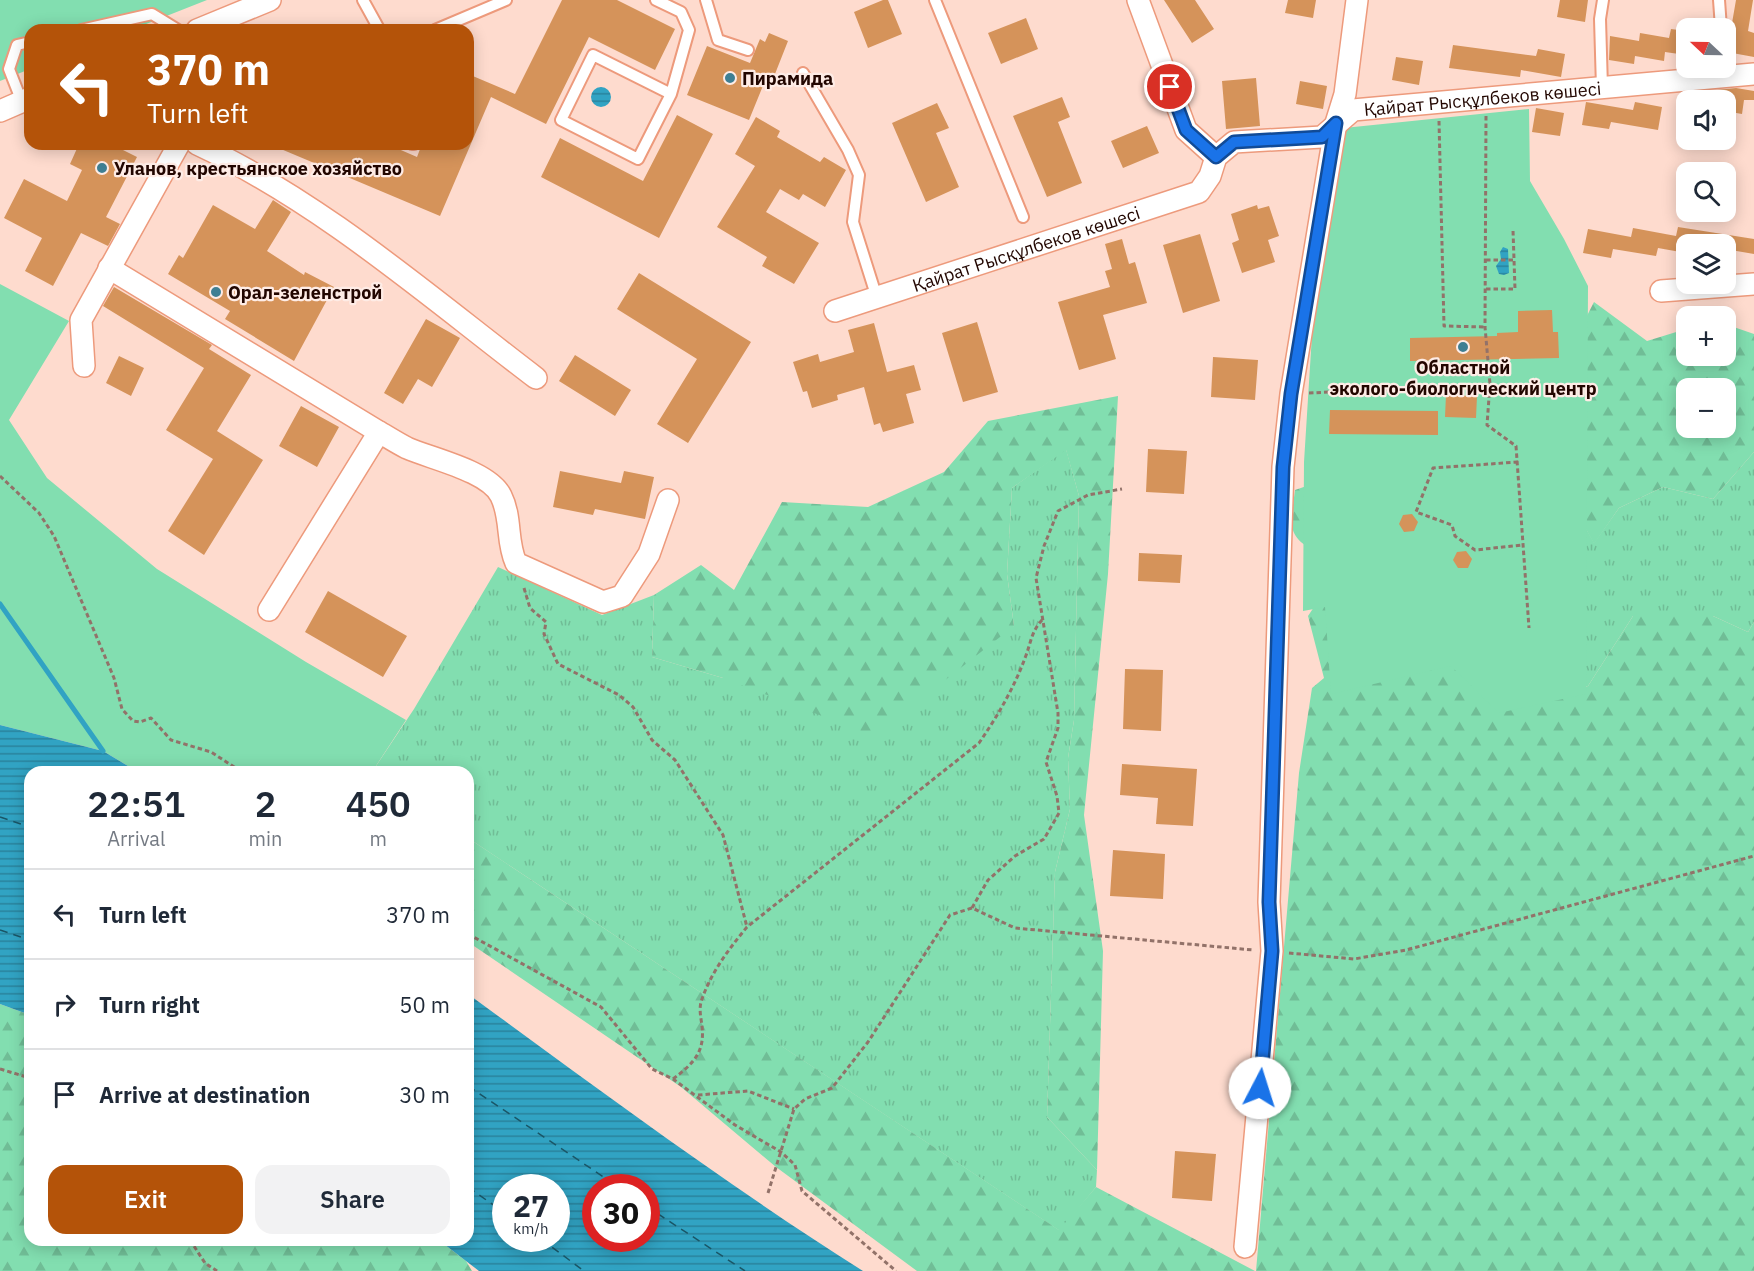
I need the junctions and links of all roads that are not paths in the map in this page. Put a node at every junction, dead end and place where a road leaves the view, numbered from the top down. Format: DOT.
graph roads {
  1 [pos="270,0"];
  2 [pos="363,0"];
  3 [pos="506,0"];
  4 [pos="656,0"];
  5 [pos="706,0"];
  6 [pos="935,0"];
  7 [pos="1138,0"];
  8 [pos="1358,0"];
  9 [pos="1603,0"];
  10 [pos="1719,0"];
  11 [pos="249,8"];
  12 [pos="1720,18"];
  13 [pos="108,24"];
  14 [pos="168,24"];
  15 [pos="210,24"];
  16 [pos="241,24"];
  17 [pos="377,24"];
  18 [pos="449,24"];
  19 [pos="24,43"];
  20 [pos="748,50"];
  21 [pos="803,73"];
  22 [pos="1736,73"];
  23 [pos="1754,74"];
  24 [pos="1678,78"];
  25 [pos="1602,88"];
  26 [pos="671,94"];
  27 [pos="24,96"];
  28 [pos="24,101"];
  29 [pos="0,111"];
  30 [pos="1336,123"];
  31 [pos="176,150"];
  32 [pos="209,150"];
  33 [pos="1216,157"];
  34 [pos="1023,217"];
  35 [pos="110,268"];
  36 [pos="1754,284"];
  37 [pos="1661,291"];
  38 [pos="877,298"];
  39 [pos="835,311"];
  40 [pos="84,366"];
  41 [pos="536,378"];
  42 [pos="378,432"];
  43 [pos="668,500"];
  44 [pos="269,610"];
  45 [pos="1245,1247"];
  1 -- 11 [label="street"];
  2 -- 17 [label="lane"];
  3 -- 18 [label="lane"];
  4 -- 26 [label="lane"];
  5 -- 20 [label="lane"];
  6 -- 34 [label="lane"];
  7 -- 33 [label="street"];
  8 -- 30 [label="street"];
  9 -- 25 [label="lane"];
  10 -- 12 [label="lane"];
  11 -- 15 [label="street"];
  11 -- 16 [label="street"];
  13 -- 14 [label="lane"];
  19 -- 27 [label="lane"];
  21 -- 38 [label="lane"];
  22 -- 23 [label="street, Қайрат Рысқұлбеков көшесі"];
  24 -- 25 [label="street, Қайрат Рысқұлбеков көшесі"];
  25 -- 30 [label="street, Қайрат Рысқұлбеков көшесі"];
  26 -- 26 [label="lane"];
  28 -- 29 [label="street"];
  30 -- 33 [label="street, Қайрат Рысқұлбеков көшесі"];
  30 -- 45 [label="street"];
  31 -- 35 [label="street"];
  32 -- 41 [label="street"];
  33 -- 38 [label="street, Қайрат Рысқұлбеков көшесі"];
  35 -- 40 [label="street"];
  35 -- 42 [label="street"];
  36 -- 37 [label="street"];
  38 -- 39 [label="street, Қайрат Рысқұлбеков көшесі"];
  42 -- 43 [label="street"];
  42 -- 44 [label="street"];
}
